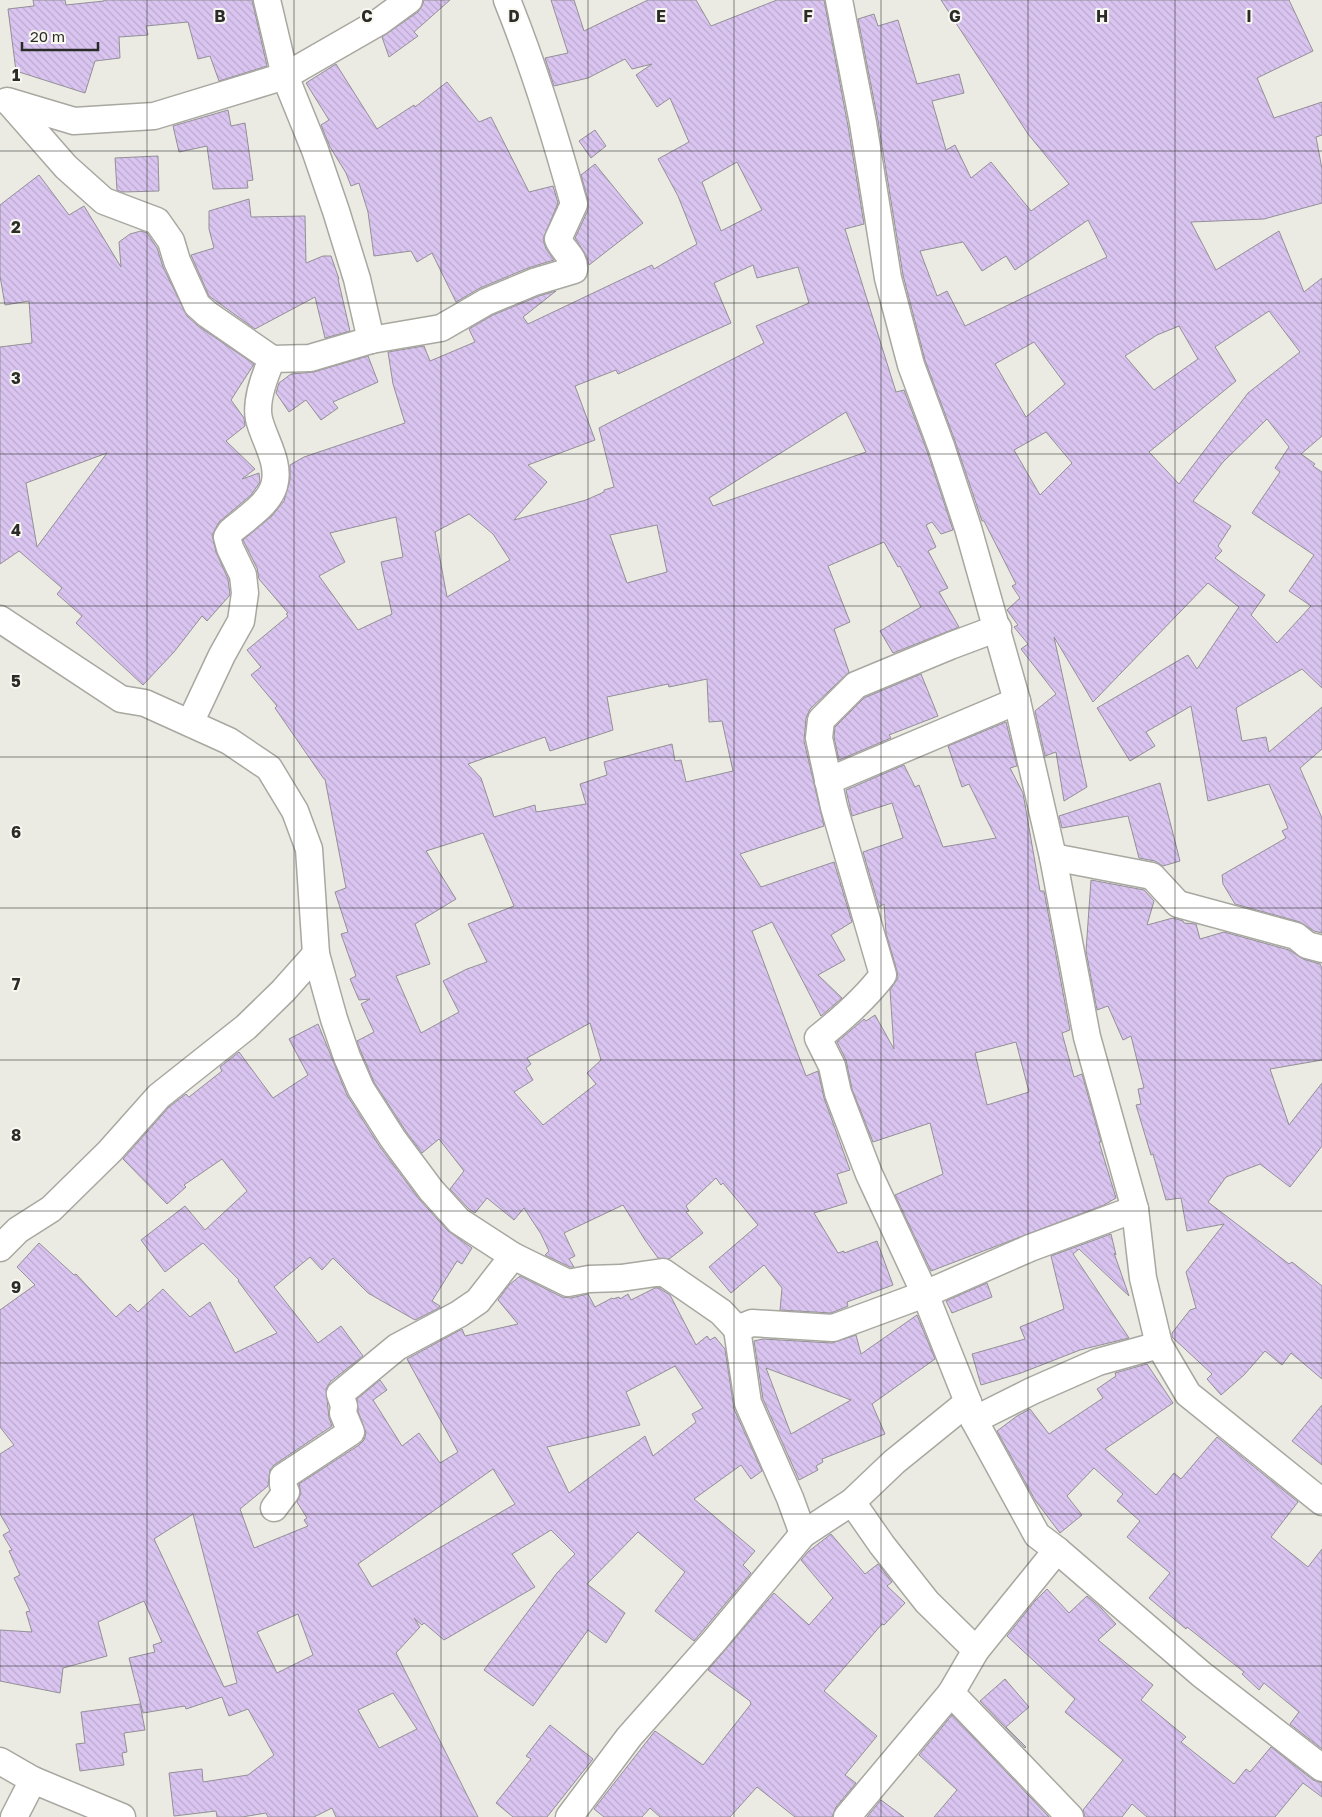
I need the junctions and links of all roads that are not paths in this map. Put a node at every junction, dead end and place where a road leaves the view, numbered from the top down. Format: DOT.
graph roads {
  1 [pos="267,0"];
  2 [pos="409,0"];
  3 [pos="507,0"];
  4 [pos="839,0"];
  5 [pos="284,76"];
  6 [pos="4,100"];
  7 [pos="371,340"];
  8 [pos="272,359"];
  9 [pos="0,618"];
  10 [pos="998,628"];
  11 [pos="1017,701"];
  12 [pos="190,723"];
  13 [pos="828,781"];
  14 [pos="1053,856"];
  15 [pos="1322,949"];
  16 [pos="316,954"];
  17 [pos="1135,1209"];
  18 [pos="0,1248"];
  19 [pos="513,1256"];
  20 [pos="925,1294"];
  21 [pos="737,1329"];
  22 [pos="1158,1345"];
  23 [pos="971,1411"];
  24 [pos="852,1502"];
  25 [pos="1322,1502"];
  26 [pos="274,1508"];
  27 [pos="803,1534"];
  28 [pos="1057,1550"];
  29 [pos="976,1650"];
  30 [pos="951,1693"];
  31 [pos="0,1761"];
  32 [pos="1322,1768"];
  33 [pos="33,1780"];
  34 [pos="14,1817"];
  35 [pos="122,1817"];
  36 [pos="569,1817"];
  37 [pos="847,1817"];
  38 [pos="1070,1817"];
  1 -- 5 [label="street"];
  2 -- 5 [label="street"];
  3 -- 7 [label="street"];
  4 -- 10 [label="street"];
  5 -- 6 [label="street"];
  5 -- 7 [label="street"];
  6 -- 8 [label="street"];
  7 -- 8 [label="street"];
  8 -- 12 [label="street"];
  9 -- 12 [label="street"];
  10 -- 11 [label="street"];
  10 -- 13 [label="street"];
  11 -- 13 [label="street"];
  11 -- 14 [label="street"];
  12 -- 16 [label="street"];
  13 -- 20 [label="street"];
  14 -- 15 [label="street"];
  14 -- 17 [label="street"];
  16 -- 18 [label="street"];
  16 -- 19 [label="street"];
  17 -- 20 [label="street"];
  17 -- 22 [label="street"];
  19 -- 21 [label="street"];
  19 -- 26 [label="street"];
  20 -- 21 [label="street"];
  20 -- 23 [label="street"];
  21 -- 27 [label="street"];
  22 -- 23 [label="street"];
  22 -- 25 [label="street"];
  23 -- 24 [label="street"];
  23 -- 28 [label="street"];
  24 -- 27 [label="street"];
  24 -- 29 [label="street"];
  27 -- 36 [label="street"];
  28 -- 29 [label="street"];
  28 -- 32 [label="street"];
  29 -- 30 [label="street"];
  30 -- 37 [label="street"];
  30 -- 38 [label="street"];
  31 -- 33 [label="street"];
  33 -- 34 [label="street"];
  33 -- 35 [label="street"];
}
